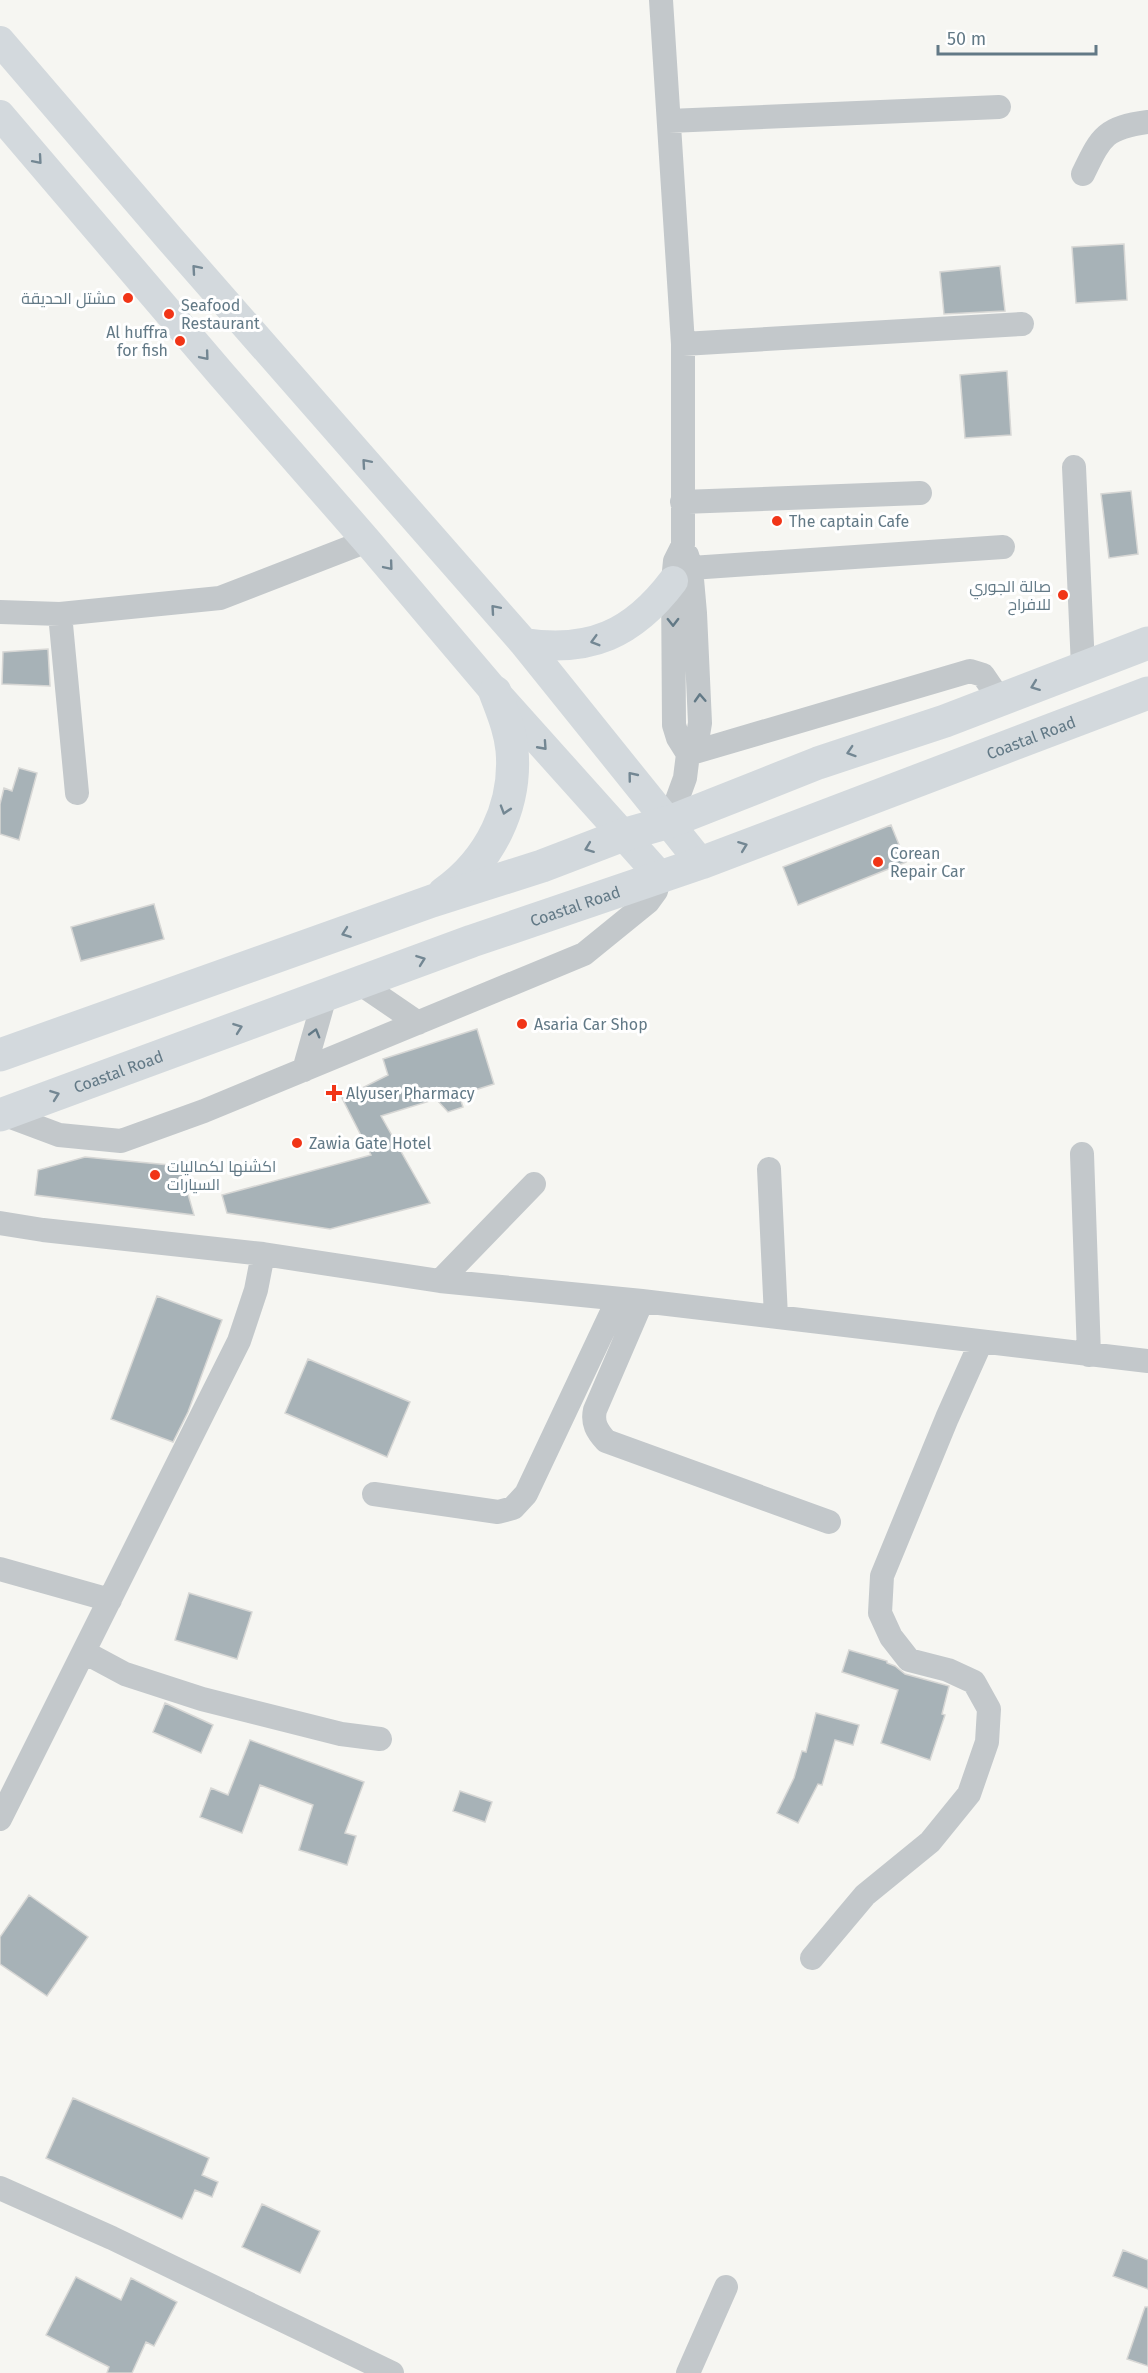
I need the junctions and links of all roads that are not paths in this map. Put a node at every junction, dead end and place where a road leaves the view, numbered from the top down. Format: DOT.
graph roads {
  1 [pos="661,0"];
  2 [pos="0,41"];
  3 [pos="999,107"];
  4 [pos="0,116"];
  5 [pos="669,122"];
  6 [pos="1148,122"];
  7 [pos="1083,174"];
  8 [pos="1022,324"];
  9 [pos="683,344"];
  10 [pos="1074,467"];
  11 [pos="920,493"];
  12 [pos="682,502"];
  13 [pos="367,541"];
  14 [pos="1003,547"];
  15 [pos="682,575"];
  16 [pos="0,612"];
  17 [pos="60,614"];
  18 [pos="525,642"];
  19 [pos="1148,643"];
  20 [pos="1083,667"];
  21 [pos="495,692"];
  22 [pos="1148,693"];
  23 [pos="999,700"];
  24 [pos="688,754"];
  25 [pos="77,794"];
  26 [pos="669,822"];
  27 [pos="623,835"];
  28 [pos="701,863"];
  29 [pos="660,876"];
  30 [pos="432,901"];
  31 [pos="358,982"];
  32 [pos="325,996"];
  33 [pos="418,1023"];
  34 [pos="0,1055"];
  35 [pos="304,1070"];
  36 [pos="2,1114"];
  37 [pos="1082,1154"];
  38 [pos="769,1169"];
  39 [pos="534,1184"];
  40 [pos="0,1223"];
  41 [pos="263,1254"];
  42 [pos="440,1281"];
  43 [pos="618,1299"];
  44 [pos="642,1301"];
  45 [pos="776,1317"];
  46 [pos="981,1342"];
  47 [pos="1089,1355"];
  48 [pos="1148,1362"];
  49 [pos="374,1494"];
  50 [pos="829,1522"];
  51 [pos="0,1569"];
  52 [pos="110,1600"];
  53 [pos="84,1652"];
  54 [pos="380,1739"];
  55 [pos="0,1819"];
  56 [pos="812,1958"];
  57 [pos="0,2188"];
  58 [pos="726,2287"];
  59 [pos="392,2373"];
  60 [pos="688,2373"];
  1 -- 5 [label="street"];
  18 -- 2 [label="main road, one-way"];
  3 -- 5 [label="street"];
  4 -- 13 [label="main road, one-way"];
  5 -- 9 [label="street"];
  6 -- 7 [label="street"];
  8 -- 9 [label="street"];
  9 -- 12 [label="street"];
  10 -- 20 [label="street"];
  11 -- 12 [label="street"];
  12 -- 15 [label="street"];
  13 -- 17 [label="street"];
  13 -- 21 [label="main road, one-way"];
  14 -- 15 [label="street"];
  15 -- 18 [label="main road, one-way"];
  15 -- 24 [label="street"];
  16 -- 17 [label="street"];
  17 -- 25 [label="street"];
  26 -- 18 [label="main road, one-way"];
  19 -- 20 [label="highway"];
  20 -- 23 [label="highway, one-way"];
  21 -- 27 [label="main road, one-way"];
  21 -- 30 [label="highway, one-way"];
  28 -- 22 [label="highway, Coastal Road, one-way"];
  23 -- 24 [label="street"];
  23 -- 26 [label="highway, one-way"];
  24 -- 26 [label="street"];
  26 -- 27 [label="highway"];
  26 -- 28 [label="main road"];
  27 -- 29 [label="main road"];
  27 -- 30 [label="highway, one-way"];
  28 -- 29 [label="highway, Coastal Road"];
  31 -- 29 [label="highway, Coastal Road, one-way"];
  29 -- 33 [label="street"];
  30 -- 34 [label="highway, one-way"];
  31 -- 32 [label="highway, Coastal Road"];
  31 -- 33 [label="street"];
  35 -- 32 [label="street, one-way"];
  36 -- 32 [label="highway, Coastal Road, one-way"];
  33 -- 35 [label="street"];
  35 -- 36 [label="street"];
  37 -- 47 [label="street"];
  38 -- 45 [label="street"];
  39 -- 42 [label="street"];
  40 -- 41 [label="street"];
  41 -- 42 [label="street"];
  41 -- 52 [label="street"];
  42 -- 43 [label="street"];
  43 -- 44 [label="street"];
  43 -- 49 [label="street"];
  44 -- 45 [label="street"];
  44 -- 50 [label="street"];
  45 -- 46 [label="street"];
  46 -- 47 [label="street"];
  46 -- 56 [label="street"];
  47 -- 48 [label="street"];
  51 -- 52 [label="street"];
  52 -- 53 [label="street"];
  53 -- 54 [label="street"];
  53 -- 55 [label="street"];
  57 -- 59 [label="street"];
  58 -- 60 [label="street"];
}
